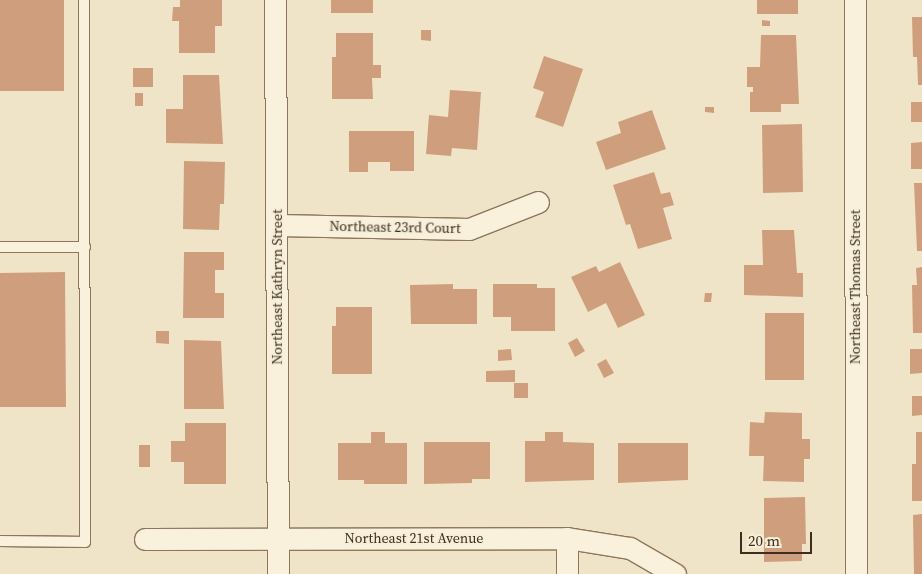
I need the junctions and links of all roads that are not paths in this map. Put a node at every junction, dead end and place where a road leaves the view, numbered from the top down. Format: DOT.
graph roads {
  1 [pos="84,0"];
  2 [pos="275,0"];
  3 [pos="855,0"];
  4 [pos="538,202"];
  5 [pos="276,225"];
  6 [pos="0,247"];
  7 [pos="85,247"];
  8 [pos="278,538"];
  9 [pos="567,538"];
  10 [pos="145,539"];
  11 [pos="0,542"];
  12 [pos="278,574"];
  13 [pos="567,574"];
  14 [pos="675,574"];
  15 [pos="856,574"];
  1 -- 7 [label="lane"];
  2 -- 5 [label="street, Northeast Kathryn Street"];
  3 -- 15 [label="street, Northeast Thomas Street"];
  4 -- 5 [label="street, Northeast 23rd Court"];
  5 -- 8 [label="street, Northeast Kathryn Street"];
  6 -- 7 [label="lane"];
  7 -- 11 [label="lane"];
  8 -- 9 [label="street, Northeast 21st Avenue"];
  8 -- 10 [label="street, Northeast 21st Avenue"];
  8 -- 12 [label="street, Northeast Kathryn Street"];
  9 -- 13 [label="street"];
  9 -- 14 [label="street, Northeast 21st Avenue"];
}
